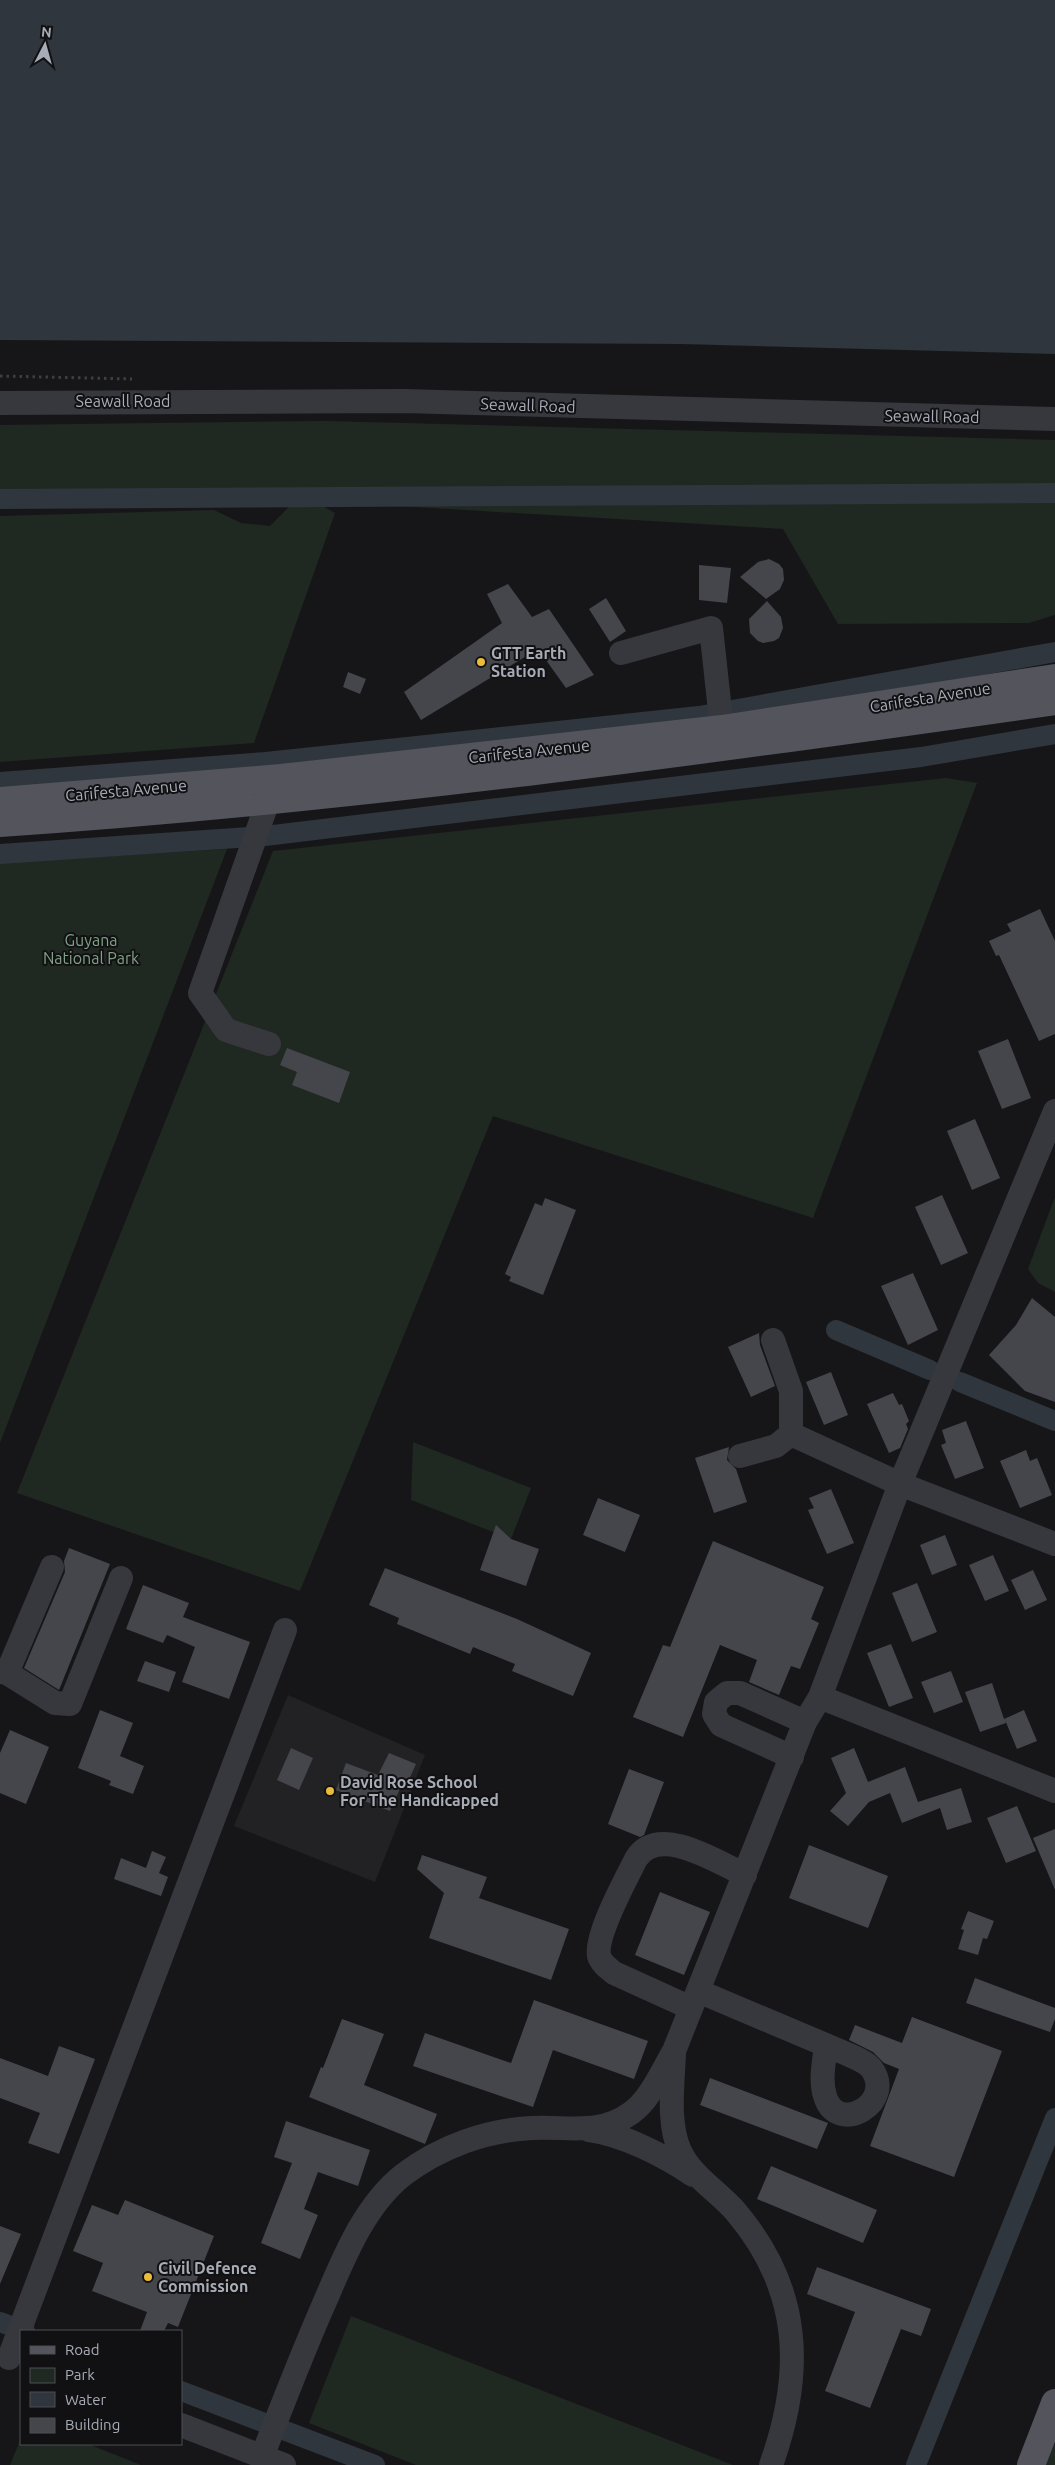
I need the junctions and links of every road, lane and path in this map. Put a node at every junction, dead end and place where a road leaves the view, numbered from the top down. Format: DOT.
graph roads {
  1 [pos="0,403"];
  2 [pos="1055,419"];
  3 [pos="621,653"];
  4 [pos="1055,678"];
  5 [pos="1055,701"];
  6 [pos="722,730"];
  7 [pos="280,778"];
  8 [pos="0,800"];
  9 [pos="265,811"];
  10 [pos="0,823"];
  11 [pos="269,1044"];
  12 [pos="1055,1111"];
  13 [pos="773,1340"];
  14 [pos="791,1434"];
  15 [pos="740,1456"];
  16 [pos="900,1484"];
  17 [pos="1055,1544"];
  18 [pos="52,1567"];
  19 [pos="121,1578"];
  20 [pos="285,1630"];
  21 [pos="4,1672"];
  22 [pos="820,1697"];
  23 [pos="805,1722"];
  24 [pos="792,1757"];
  25 [pos="1055,1790"];
  26 [pos="745,1875"];
  27 [pos="695,2000"];
  28 [pos="826,2046"];
  29 [pos="674,2051"];
  30 [pos="575,2129"];
  31 [pos="704,2182"];
  32 [pos="20,2330"];
  33 [pos="20,2330"];
  34 [pos="11,2355"];
  35 [pos="1055,2403"];
  36 [pos="182,2425"];
  37 [pos="265,2449"];
  38 [pos="284,2465"];
  39 [pos="771,2465"];
  40 [pos="1030,2465"];
  1 -- 2 [label="street, Seawall Road"];
  3 -- 6 [label="street"];
  4 -- 6 [label="main road, Carifesta Avenue"];
  5 -- 9 [label="main road, Carifesta Avenue"];
  6 -- 7 [label="main road, Carifesta Avenue"];
  7 -- 8 [label="main road, Carifesta Avenue"];
  7 -- 9 [label="street"];
  9 -- 10 [label="main road, Carifesta Avenue"];
  9 -- 11 [label="street"];
  12 -- 16 [label="street"];
  13 -- 14 [label="street"];
  14 -- 15 [label="street"];
  14 -- 16 [label="street"];
  16 -- 17 [label="street"];
  16 -- 22 [label="street"];
  18 -- 21 [label="street"];
  19 -- 21 [label="street"];
  20 -- 32 [label="street"];
  22 -- 23 [label="street"];
  22 -- 25 [label="street"];
  23 -- 24 [label="street"];
  23 -- 24 [label="street"];
  24 -- 26 [label="street"];
  26 -- 27 [label="street"];
  26 -- 27 [label="street"];
  27 -- 28 [label="street"];
  27 -- 29 [label="street"];
  29 -- 30 [label="street"];
  29 -- 31 [label="street"];
  30 -- 31 [label="street"];
  30 -- 37 [label="street"];
  31 -- 39 [label="street"];
  33 -- 34 [label="street"];
  35 -- 40 [label="main road"];
  36 -- 37 [label="street"];
  37 -- 38 [label="street"];
}
